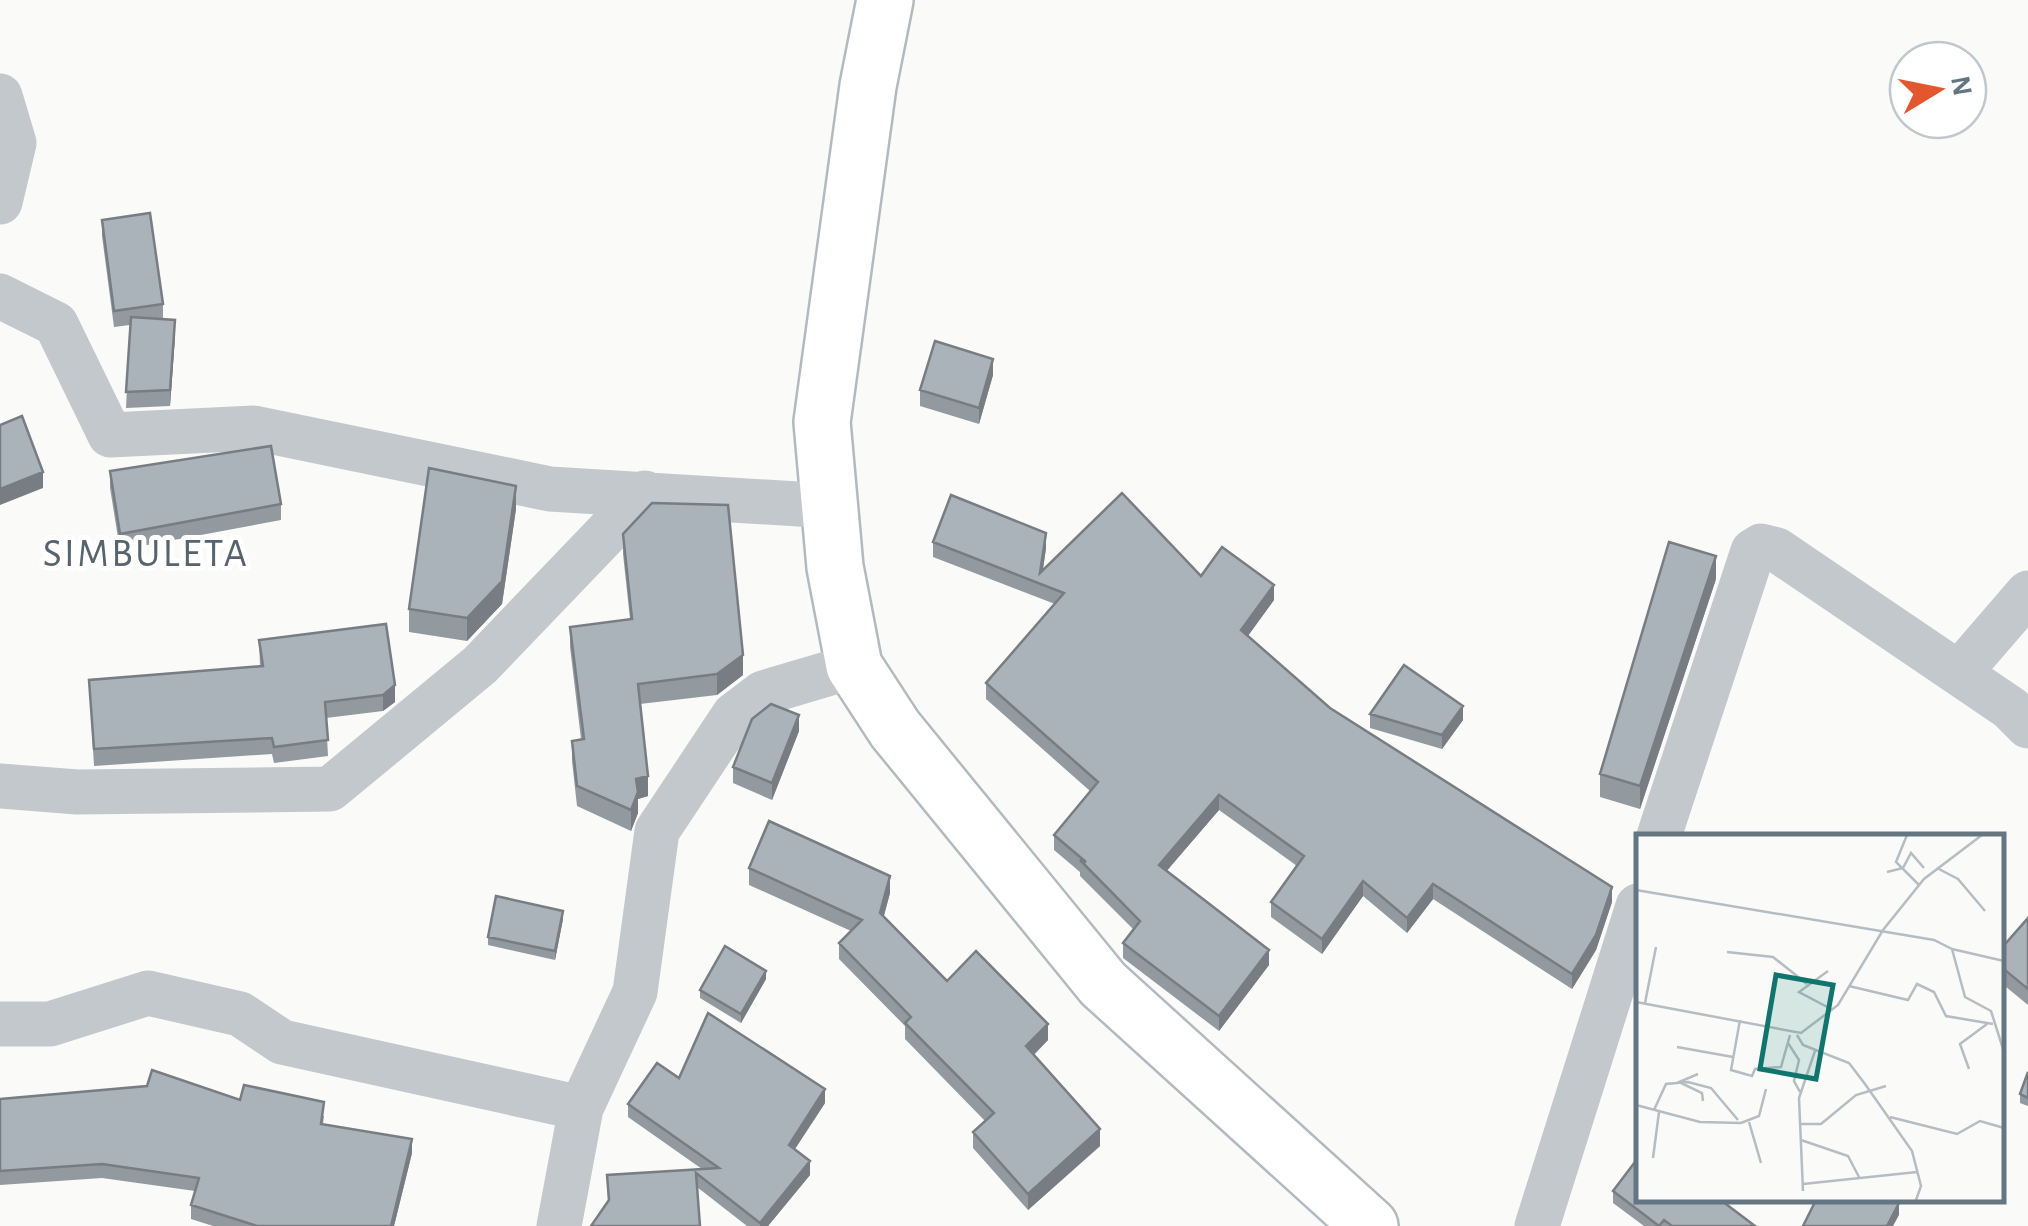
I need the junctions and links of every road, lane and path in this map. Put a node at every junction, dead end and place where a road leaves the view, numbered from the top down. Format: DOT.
graph roads {
  1 [pos="885,0"];
  2 [pos="0,96"];
  3 [pos="0,202"];
  4 [pos="0,296"];
  5 [pos="645,493"];
  6 [pos="831,506"];
  7 [pos="2028,593"];
  8 [pos="854,666"];
  9 [pos="1959,673"];
  10 [pos="2028,726"];
  11 [pos="0,786"];
  12 [pos="1660,834"];
  13 [pos="1636,912"];
  14 [pos="0,1024"];
  15 [pos="581,1108"];
  16 [pos="558,1226"];
  17 [pos="1370,1226"];
  18 [pos="1537,1226"];
  1 -- 6 [label="street"];
  2 -- 3 [label="street"];
  4 -- 5 [label="street"];
  5 -- 6 [label="street"];
  5 -- 11 [label="street"];
  6 -- 8 [label="street"];
  7 -- 9 [label="street"];
  8 -- 15 [label="street"];
  8 -- 17 [label="street"];
  9 -- 10 [label="street"];
  9 -- 12 [label="street"];
  13 -- 18 [label="street"];
  14 -- 15 [label="street"];
  15 -- 16 [label="street"];
}
